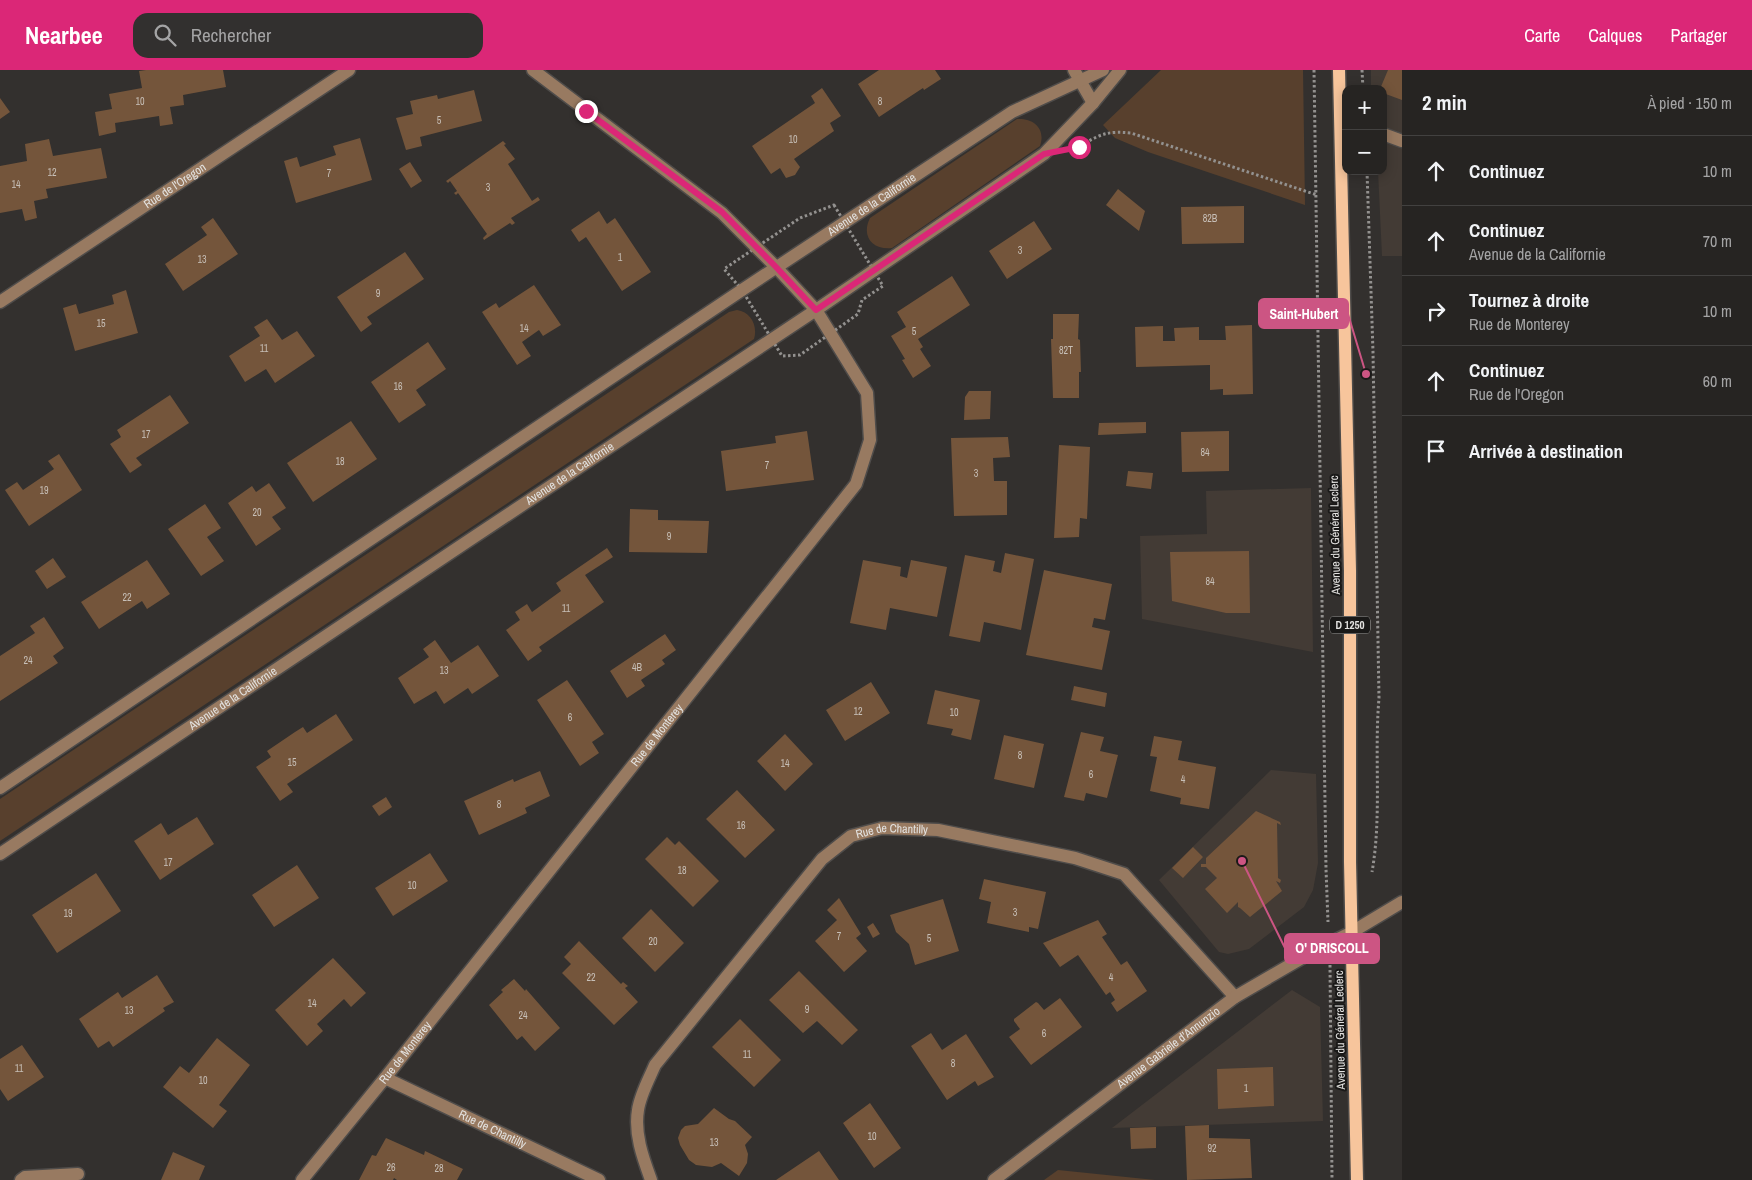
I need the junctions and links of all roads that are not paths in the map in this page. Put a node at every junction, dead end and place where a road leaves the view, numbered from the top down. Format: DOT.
graph roads {
  1 [pos="349,70"];
  2 [pos="533,70"];
  3 [pos="1102,70"];
  4 [pos="1120,70"];
  5 [pos="1339,70"];
  6 [pos="1077,75"];
  7 [pos="1093,103"];
  8 [pos="1342,111"];
  9 [pos="1343,130"];
  10 [pos="1387,135"];
  11 [pos="1402,141"];
  12 [pos="776,267"];
  13 [pos="0,302"];
  14 [pos="816,310"];
  15 [pos="0,788"];
  16 [pos="0,854"];
  17 [pos="1402,902"];
  18 [pos="1352,932"];
  19 [pos="1234,997"];
  20 [pos="385,1078"];
  21 [pos="78,1174"];
  22 [pos="21,1180"];
  23 [pos="302,1180"];
  24 [pos="600,1180"];
  25 [pos="651,1180"];
  26 [pos="994,1180"];
  27 [pos="1357,1180"];
  1 -- 13 [label="street, Rue de l'Oregon"];
  2 -- 12 [label="street"];
  3 -- 6 [label="street, Avenue de la Californie"];
  4 -- 7 [label="street, Avenue de la Californie"];
  5 -- 8 [label="main road, Avenue du Général Leclerc / D 1250"];
  6 -- 7 [label="street"];
  6 -- 12 [label="street, Avenue de la Californie"];
  7 -- 14 [label="street, Avenue de la Californie"];
  9 -- 18 [label="main road, Avenue du Général Leclerc / D 1250"];
  10 -- 11 [label="street"];
  12 -- 14 [label="street, Rue de Monterey"];
  12 -- 15 [label="street, Avenue de la Californie"];
  14 -- 16 [label="street, Avenue de la Californie"];
  14 -- 20 [label="street, Rue de Monterey"];
  17 -- 18 [label="street, Avenue Gabriele d'Annunzio"];
  18 -- 19 [label="street, Avenue Gabriele d'Annunzio"];
  18 -- 27 [label="main road, Avenue du Général Leclerc / D 1250"];
  19 -- 25 [label="street, Rue de Chantilly"];
  19 -- 26 [label="street, Avenue Gabriele d'Annunzio"];
  20 -- 23 [label="street, Rue de Monterey"];
  20 -- 24 [label="street, Rue de Chantilly"];
  21 -- 22 [label="street"];
}
